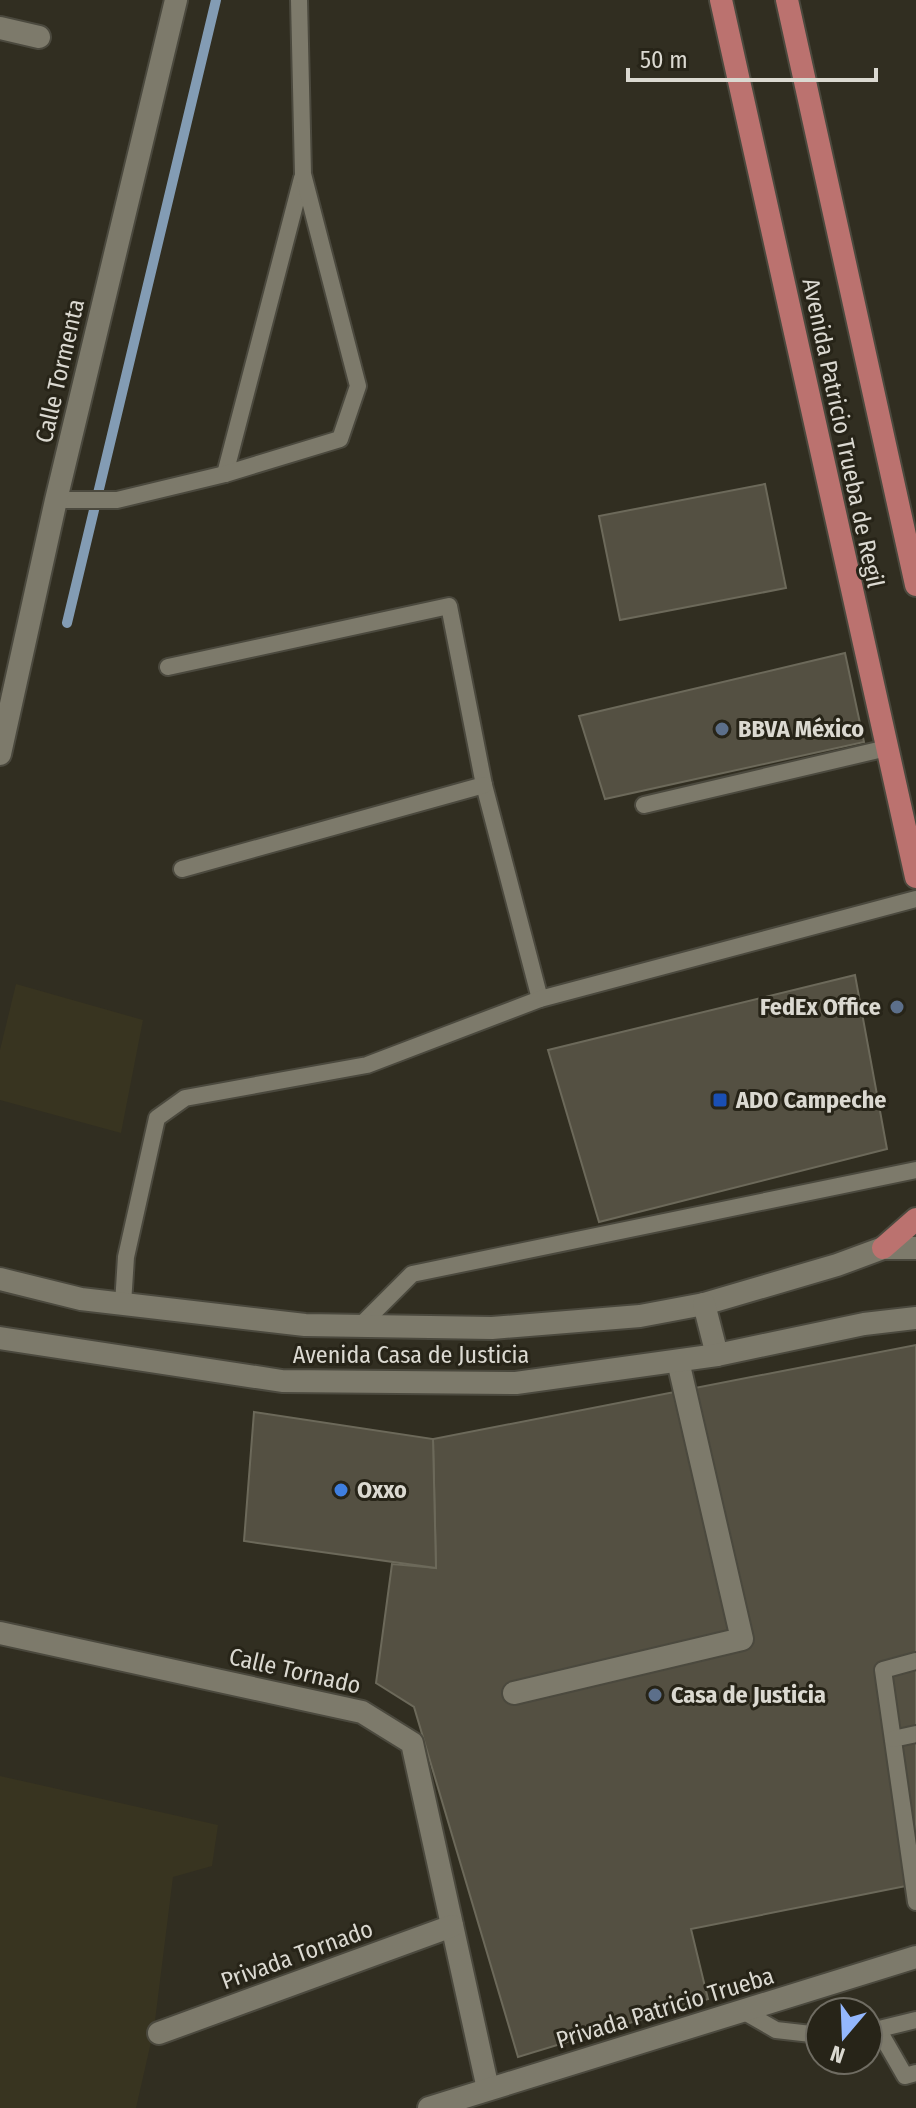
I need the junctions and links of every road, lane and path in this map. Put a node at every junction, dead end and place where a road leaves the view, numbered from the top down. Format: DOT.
graph roads {
  1 [pos="176,0"];
  2 [pos="299,0"];
  3 [pos="721,0"];
  4 [pos="787,0"];
  5 [pos="0,28"];
  6 [pos="39,37"];
  7 [pos="303,174"];
  8 [pos="225,474"];
  9 [pos="56,500"];
  10 [pos="916,585"];
  11 [pos="168,667"];
  12 [pos="6,693"];
  13 [pos="887,748"];
  14 [pos="0,754"];
  15 [pos="484,785"];
  16 [pos="644,805"];
  17 [pos="182,869"];
  18 [pos="916,877"];
  19 [pos="916,899"];
  20 [pos="540,999"];
  21 [pos="916,1170"];
  22 [pos="916,1219"];
  23 [pos="883,1248"];
  24 [pos="916,1248"];
  25 [pos="0,1279"];
  26 [pos="123,1304"];
  27 [pos="704,1304"];
  28 [pos="916,1318"];
  29 [pos="360,1326"];
  30 [pos="0,1338"];
  31 [pos="717,1355"];
  32 [pos="678,1361"];
  33 [pos="0,1633"];
  34 [pos="916,1661"];
  35 [pos="514,1693"];
  36 [pos="916,1734"];
  37 [pos="893,1739"];
  38 [pos="916,1902"];
  39 [pos="452,1926"];
  40 [pos="916,1957"];
  41 [pos="743,2011"];
  42 [pos="916,2020"];
  43 [pos="884,2028"];
  44 [pos="159,2033"];
  45 [pos="804,2033"];
  46 [pos="884,2046"];
  47 [pos="916,2073"];
  48 [pos="488,2089"];
  49 [pos="429,2108"];
  1 -- 9 [label="street, Calle Tormenta"];
  2 -- 7 [label="lane"];
  3 -- 13 [label="main road, Avenida Patricio Trueba de Regil"];
  4 -- 10 [label="main road, Avenida Patricio Trueba de Regil"];
  5 -- 6 [label="street"];
  7 -- 8 [label="lane"];
  7 -- 8 [label="lane"];
  8 -- 9 [label="lane"];
  9 -- 12 [label="street, Calle Tormenta"];
  11 -- 15 [label="lane"];
  12 -- 14 [label="street, Calle Tormenta"];
  13 -- 16 [label="lane"];
  13 -- 18 [label="main road, Avenida Patricio Trueba de Regil"];
  15 -- 17 [label="lane"];
  15 -- 20 [label="lane"];
  19 -- 20 [label="lane"];
  20 -- 26 [label="lane"];
  21 -- 29 [label="lane"];
  22 -- 23 [label="main road"];
  23 -- 24 [label="street"];
  23 -- 27 [label="street, Avenida Casa de Justicia"];
  25 -- 26 [label="street, Avenida Casa de Justicia"];
  26 -- 29 [label="street, Avenida Casa de Justicia"];
  27 -- 29 [label="street, Avenida Casa de Justicia"];
  27 -- 31 [label="street"];
  28 -- 31 [label="street, Avenida Casa de Justicia"];
  30 -- 32 [label="street, Avenida Casa de Justicia"];
  31 -- 32 [label="street, Avenida Casa de Justicia"];
  32 -- 35 [label="street"];
  33 -- 39 [label="street, Calle Tornado"];
  34 -- 37 [label="lane"];
  36 -- 37 [label="lane"];
  37 -- 38 [label="lane"];
  39 -- 44 [label="street, Privada Tornado"];
  39 -- 48 [label="street, Calle Tornado"];
  40 -- 41 [label="street, Privada Patricio Trueba"];
  41 -- 45 [label="lane"];
  41 -- 48 [label="street, Privada Patricio Trueba"];
  42 -- 43 [label="lane"];
  46 -- 47 [label="lane"];
  48 -- 49 [label="street, Privada Patricio Trueba"];
}
